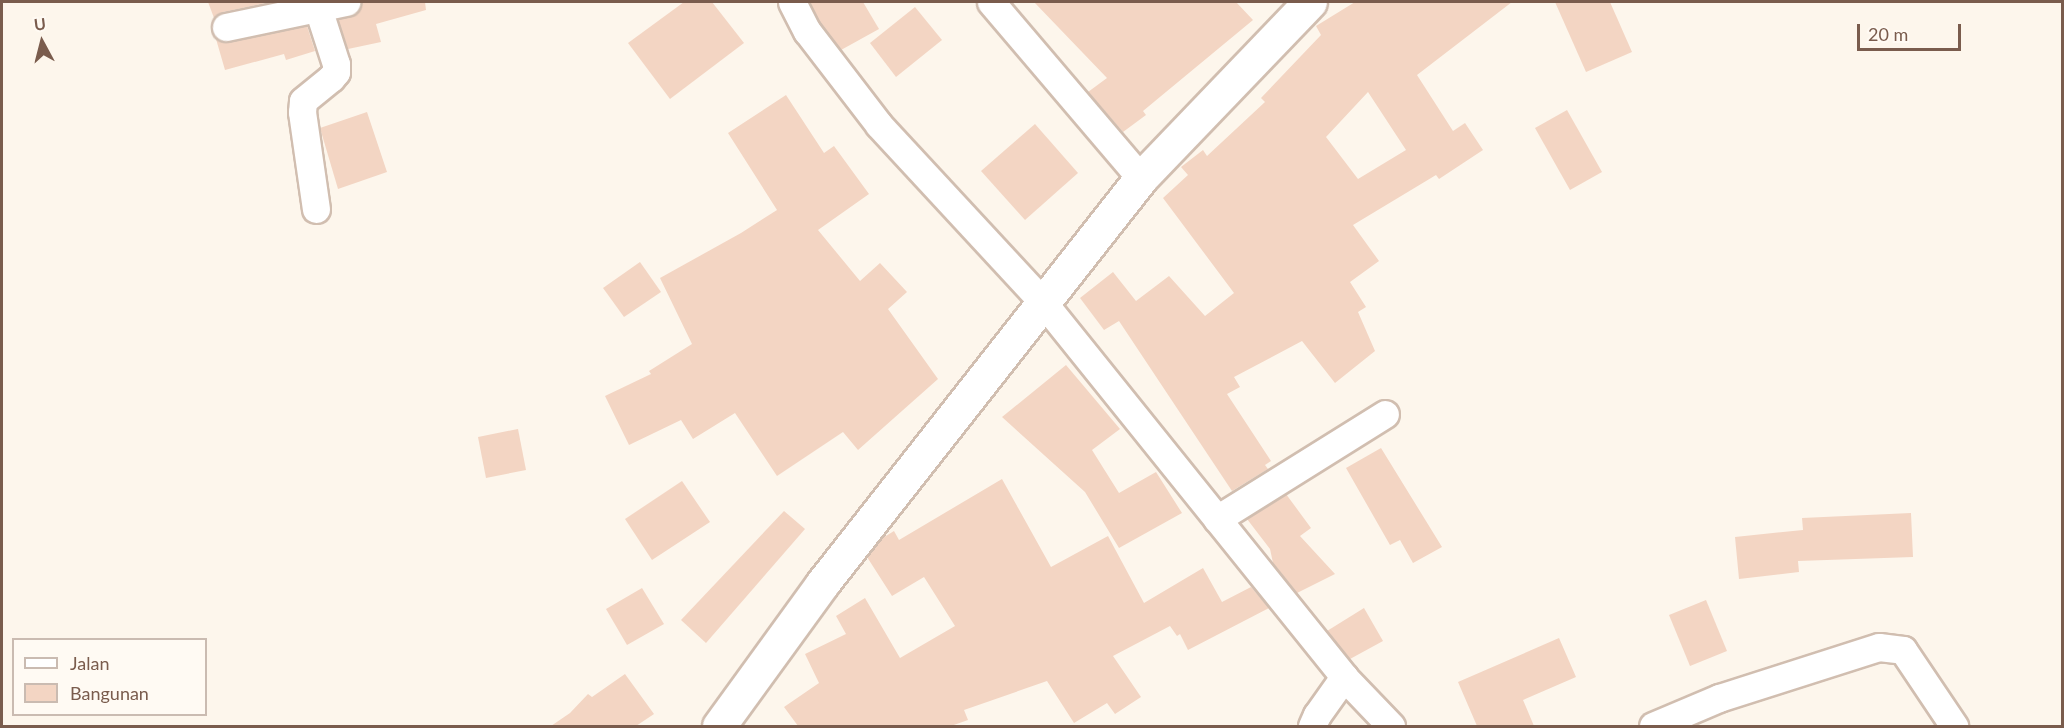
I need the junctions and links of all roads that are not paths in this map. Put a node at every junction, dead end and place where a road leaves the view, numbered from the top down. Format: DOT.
graph roads {
  1 [pos="346,2"];
  2 [pos="792,2"];
  3 [pos="991,2"];
  4 [pos="1310,2"];
  5 [pos="316,4"];
  6 [pos="226,27"];
  7 [pos="1141,178"];
  8 [pos="316,209"];
  9 [pos="1042,301"];
  10 [pos="1385,414"];
  11 [pos="1217,519"];
  12 [pos="1344,677"];
  13 [pos="719,726"];
  14 [pos="1312,726"];
  15 [pos="1391,726"];
  16 [pos="1653,726"];
  17 [pos="1954,726"];
  1 -- 5 [label="street"];
  2 -- 9 [label="street"];
  3 -- 7 [label="street"];
  4 -- 7 [label="street"];
  5 -- 6 [label="street"];
  5 -- 8 [label="street"];
  7 -- 9 [label="street"];
  9 -- 11 [label="street"];
  9 -- 13 [label="street"];
  10 -- 11 [label="street"];
  11 -- 12 [label="street"];
  12 -- 14 [label="street"];
  12 -- 15 [label="street"];
  16 -- 17 [label="street"];
}
